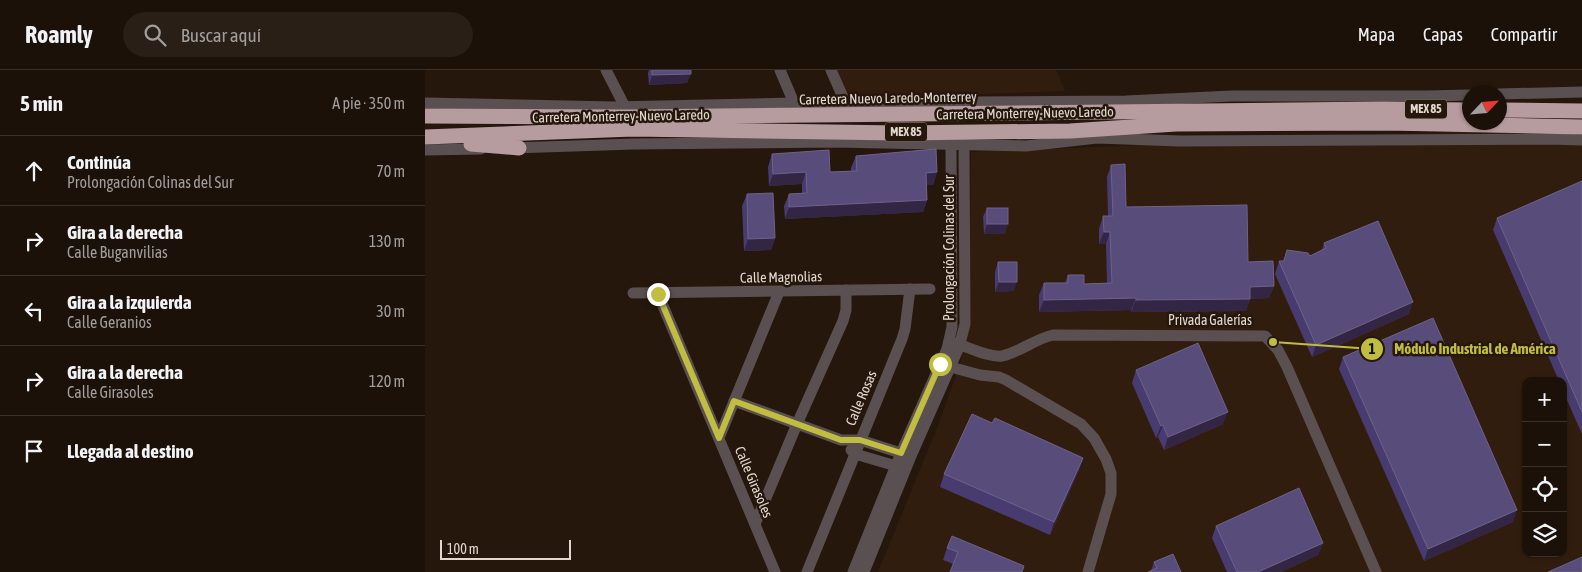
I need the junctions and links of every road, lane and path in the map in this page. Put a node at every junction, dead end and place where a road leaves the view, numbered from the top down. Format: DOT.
graph roads {
  1 [pos="605,70"];
  2 [pos="780,70"];
  3 [pos="831,70"];
  4 [pos="1582,92"];
  5 [pos="1507,94"];
  6 [pos="1462,95"];
  7 [pos="1126,101"];
  8 [pos="425,103"];
  9 [pos="794,103"];
  10 [pos="846,104"];
  11 [pos="620,107"];
  12 [pos="1462,110"];
  13 [pos="1507,110"];
  14 [pos="1202,111"];
  15 [pos="1582,111"];
  16 [pos="425,116"];
  17 [pos="456,116"];
  18 [pos="1384,116"];
  19 [pos="1176,124"];
  20 [pos="1582,127"];
  21 [pos="976,131"];
  22 [pos="900,133"];
  23 [pos="425,138"];
  24 [pos="1097,138"];
  25 [pos="1069,140"];
  26 [pos="1582,140"];
  27 [pos="835,142"];
  28 [pos="963,144"];
  29 [pos="951,145"];
  30 [pos="519,148"];
  31 [pos="425,150"];
  32 [pos="910,289"];
  33 [pos="930,289"];
  34 [pos="847,290"];
  35 [pos="779,292"];
  36 [pos="633,293"];
  37 [pos="658,294"];
  38 [pos="954,343"];
  39 [pos="1001,356"];
  40 [pos="945,365"];
  41 [pos="999,377"];
  42 [pos="734,401"];
  43 [pos="797,424"];
  44 [pos="719,438"];
  45 [pos="841,440"];
  46 [pos="860,440"];
  47 [pos="855,454"];
  48 [pos="906,455"];
  49 [pos="902,468"];
  50 [pos="755,524"];
  51 [pos="775,572"];
  52 [pos="807,572"];
  53 [pos="853,572"];
  54 [pos="864,572"];
  55 [pos="1088,572"];
  56 [pos="1376,572"];
  1 -- 11 [label="street"];
  2 -- 9 [label="street"];
  3 -- 10 [label="street"];
  4 -- 5 [label="street"];
  6 -- 7 [label="street"];
  7 -- 10 [label="street"];
  7 -- 14 [label="highway"];
  8 -- 11 [label="street"];
  9 -- 10 [label="street"];
  9 -- 11 [label="street"];
  11 -- 17 [label="highway"];
  12 -- 18 [label="highway, MEX 85"];
  13 -- 15 [label="highway"];
  14 -- 17 [label="highway, Carretera Nuevo Laredo-Monterrey / MEX 85"];
  14 -- 18 [label="highway, Carretera Nuevo Laredo-Monterrey / MEX 85"];
  16 -- 17 [label="highway, Carretera Nuevo Laredo-Monterrey / MEX 85"];
  18 -- 19 [label="highway, Carretera Monterrey-Nuevo Laredo / MEX 85"];
  18 -- 20 [label="highway, MEX 85"];
  19 -- 21 [label="highway, Carretera Monterrey-Nuevo Laredo / MEX 85"];
  19 -- 24 [label="highway"];
  21 -- 22 [label="highway, Carretera Monterrey-Nuevo Laredo / MEX 85"];
  21 -- 25 [label="highway"];
  22 -- 23 [label="highway, Carretera Monterrey-Nuevo Laredo / MEX 85"];
  22 -- 27 [label="highway"];
  23 -- 30 [label="highway"];
  24 -- 25 [label="street"];
  24 -- 26 [label="street"];
  25 -- 28 [label="street"];
  27 -- 29 [label="street"];
  27 -- 30 [label="street"];
  28 -- 29 [label="street"];
  28 -- 38 [label="street, Prolongación Colinas del Sur"];
  29 -- 38 [label="street, Prolongación Colinas del Sur"];
  30 -- 31 [label="street"];
  32 -- 33 [label="street, Calle Magnolias"];
  32 -- 34 [label="street, Calle Magnolias"];
  32 -- 46 [label="street, Calle Rosas"];
  34 -- 35 [label="street, Calle Magnolias"];
  34 -- 43 [label="street"];
  35 -- 37 [label="street, Calle Magnolias"];
  35 -- 42 [label="street"];
  36 -- 37 [label="street, Calle Magnolias"];
  37 -- 44 [label="street, Calle Girasoles"];
  38 -- 39 [label="street"];
  38 -- 40 [label="street, Prolongación Colinas del Sur"];
  39 -- 41 [label="street"];
  39 -- 56 [label="street, Privada Galerías"];
  40 -- 41 [label="street"];
  40 -- 48 [label="street, Prolongación Colinas del Sur"];
  41 -- 55 [label="street"];
  42 -- 43 [label="street"];
  42 -- 44 [label="street"];
  43 -- 45 [label="street"];
  43 -- 50 [label="street"];
  44 -- 50 [label="street, Calle Girasoles"];
  45 -- 46 [label="street"];
  45 -- 47 [label="street"];
  46 -- 47 [label="street, Calle Rosas"];
  46 -- 48 [label="street"];
  47 -- 49 [label="street"];
  47 -- 52 [label="street, Calle Rosas"];
  48 -- 49 [label="street, Prolongación Colinas del Sur"];
  49 -- 53 [label="street, Prolongación Colinas del Sur"];
  49 -- 54 [label="street, Prolongación Colinas del Sur"];
  50 -- 51 [label="street, Calle Girasoles"];
}
